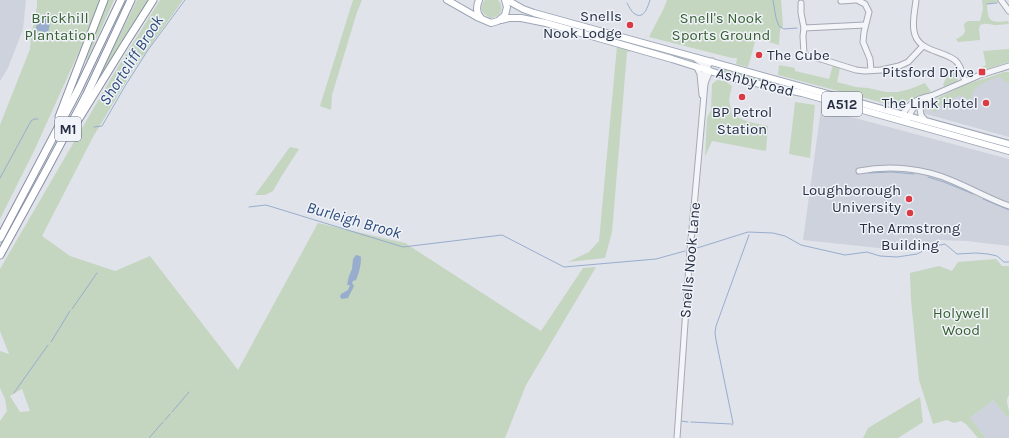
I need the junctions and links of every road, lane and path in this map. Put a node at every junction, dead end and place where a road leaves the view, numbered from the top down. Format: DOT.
graph roads {
  1 [pos="104,0"];
  2 [pos="121,0"];
  3 [pos="131,0"];
  4 [pos="153,0"];
  5 [pos="447,0"];
  6 [pos="478,0"];
  7 [pos="506,0"];
  8 [pos="856,0"];
  9 [pos="916,0"];
  10 [pos="1001,0"];
  11 [pos="844,2"];
  12 [pos="802,5"];
  13 [pos="1009,11"];
  14 [pos="482,19"];
  15 [pos="501,20"];
  16 [pos="865,25"];
  17 [pos="804,28"];
  18 [pos="923,46"];
  19 [pos="694,57"];
  20 [pos="712,62"];
  21 [pos="696,66"];
  22 [pos="1009,66"];
  23 [pos="708,69"];
  24 [pos="871,70"];
  25 [pos="965,81"];
  26 [pos="931,96"];
  27 [pos="703,100"];
  28 [pos="924,102"];
  29 [pos="906,115"];
  30 [pos="925,120"];
  31 [pos="905,122"];
  32 [pos="1009,144"];
  33 [pos="46,151"];
  34 [pos="1009,151"];
  35 [pos="47,170"];
  36 [pos="859,171"];
  37 [pos="1009,206"];
  38 [pos="0,238"];
  39 [pos="0,255"];
  40 [pos="677,438"];
  1 -- 33 [label="highway"];
  2 -- 33 [label="highway, M1"];
  3 -- 35 [label="highway, M1"];
  4 -- 35 [label="highway"];
  5 -- 14 [label="main road"];
  6 -- 14 [label="main road"];
  7 -- 15 [label="main road"];
  7 -- 19 [label="main road, Ashby Road / A512"];
  8 -- 11 [label="street"];
  8 -- 16 [label="street"];
  9 -- 18 [label="street"];
  10 -- 13 [label="street"];
  12 -- 17 [label="street"];
  14 -- 15 [label="main road, Ashby Road"];
  15 -- 21 [label="main road, Ashby Road / A512"];
  16 -- 17 [label="street"];
  16 -- 24 [label="street"];
  17 -- 24 [label="street"];
  18 -- 24 [label="street"];
  18 -- 25 [label="street"];
  19 -- 20 [label="main road, Ashby Road / A512"];
  19 -- 23 [label="street"];
  20 -- 23 [label="street, Snells Nook Lane"];
  20 -- 29 [label="main road, Ashby Road / A512"];
  21 -- 23 [label="main road, Ashby Road / A512"];
  21 -- 27 [label="street"];
  22 -- 25 [label="street"];
  23 -- 27 [label="street, Snells Nook Lane"];
  23 -- 31 [label="main road, Ashby Road / A512"];
  25 -- 26 [label="street"];
  26 -- 28 [label="street"];
  26 -- 29 [label="street"];
  27 -- 40 [label="street, Snells Nook Lane"];
  28 -- 29 [label="street"];
  28 -- 30 [label="street"];
  29 -- 30 [label="main road, Ashby Road / A512"];
  29 -- 31 [label="street"];
  30 -- 32 [label="main road, Ashby Road / A512"];
  31 -- 34 [label="main road, Ashby Road / A512"];
  33 -- 38 [label="highway, M1"];
  35 -- 39 [label="highway, M1"];
  36 -- 37 [label="street"];
}
